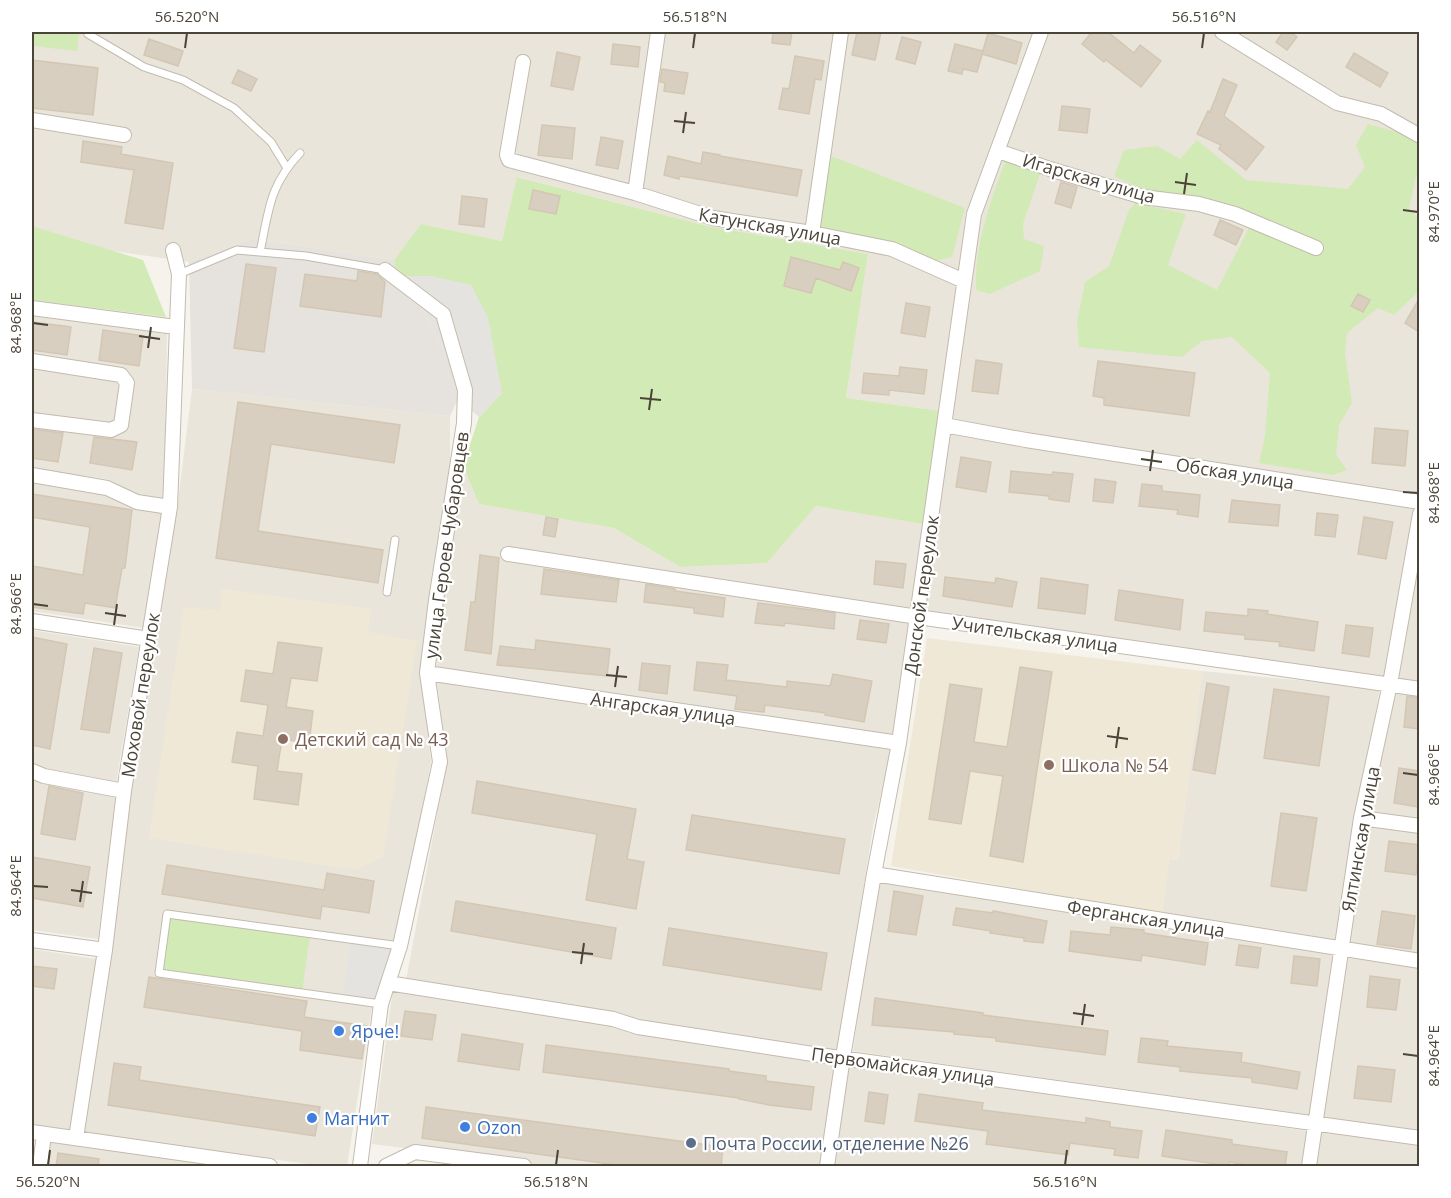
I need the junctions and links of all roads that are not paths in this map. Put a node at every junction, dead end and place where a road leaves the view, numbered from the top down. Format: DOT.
graph roads {
  1 [pos="658,32"];
  2 [pos="841,32"];
  3 [pos="1041,32"];
  4 [pos="1222,32"];
  5 [pos="88,34"];
  6 [pos="523,62"];
  7 [pos="32,120"];
  8 [pos="124,135"];
  9 [pos="1419,136"];
  10 [pos="998,150"];
  11 [pos="300,153"];
  12 [pos="287,168"];
  13 [pos="635,193"];
  14 [pos="812,233"];
  15 [pos="1316,248"];
  16 [pos="173,250"];
  17 [pos="260,252"];
  18 [pos="385,270"];
  19 [pos="179,274"];
  20 [pos="964,281"];
  21 [pos="32,308"];
  22 [pos="168,326"];
  23 [pos="32,361"];
  24 [pos="32,420"];
  25 [pos="944,426"];
  26 [pos="32,475"];
  27 [pos="1419,502"];
  28 [pos="170,507"];
  29 [pos="1419,514"];
  30 [pos="396,540"];
  31 [pos="508,554"];
  32 [pos="387,592"];
  33 [pos="918,617"];
  34 [pos="32,621"];
  35 [pos="149,639"];
  36 [pos="427,673"];
  37 [pos="1389,684"];
  38 [pos="1419,688"];
  39 [pos="899,743"];
  40 [pos="32,771"];
  41 [pos="124,791"];
  42 [pos="1361,818"];
  43 [pos="1419,826"];
  44 [pos="874,874"];
  45 [pos="32,940"];
  46 [pos="400,946"];
  47 [pos="105,950"];
  48 [pos="1342,950"];
  49 [pos="1419,961"];
  50 [pos="388,982"];
  51 [pos="381,1005"];
  52 [pos="843,1057"];
  53 [pos="1315,1122"];
  54 [pos="38,1133"];
  55 [pos="76,1138"];
  56 [pos="1419,1138"];
  57 [pos="39,1167"];
  58 [pos="270,1167"];
  59 [pos="360,1167"];
  60 [pos="386,1167"];
  61 [pos="524,1167"];
  62 [pos="827,1167"];
  63 [pos="1309,1167"];
  1 -- 13 [label="street"];
  2 -- 14 [label="street"];
  3 -- 10 [label="street, Донской переулок"];
  4 -- 9 [label="street"];
  5 -- 12 [label="lane"];
  6 -- 13 [label="street, Катунская улица"];
  7 -- 8 [label="street"];
  10 -- 15 [label="street, Игарская улица"];
  10 -- 20 [label="street, Донской переулок"];
  11 -- 12 [label="lane"];
  12 -- 17 [label="lane"];
  13 -- 14 [label="street, Катунская улица"];
  14 -- 20 [label="street, Катунская улица"];
  16 -- 19 [label="street, Моховой переулок"];
  17 -- 18 [label="lane"];
  17 -- 19 [label="lane"];
  18 -- 36 [label="street, улица Героев Чубаровцев"];
  19 -- 28 [label="street, Моховой переулок"];
  20 -- 25 [label="street, Донской переулок"];
  21 -- 22 [label="street"];
  23 -- 24 [label="street"];
  25 -- 27 [label="street, Обская улица"];
  25 -- 33 [label="street, Донской переулок"];
  26 -- 28 [label="street"];
  28 -- 35 [label="street, Моховой переулок"];
  29 -- 37 [label="street, Ялтинская улица"];
  30 -- 32 [label="lane"];
  31 -- 33 [label="street, Учительская улица"];
  33 -- 37 [label="street, Учительская улица"];
  33 -- 39 [label="street, Донской переулок"];
  34 -- 35 [label="street"];
  35 -- 41 [label="street, Моховой переулок"];
  36 -- 39 [label="street, Ангарская улица"];
  36 -- 46 [label="street, улица Героев Чубаровцев"];
  37 -- 38 [label="street, Учительская улица"];
  37 -- 42 [label="street, Ялтинская улица"];
  39 -- 44 [label="street, Донской переулок"];
  40 -- 41 [label="street"];
  41 -- 47 [label="street, Моховой переулок"];
  42 -- 43 [label="street"];
  42 -- 48 [label="street, Ялтинская улица"];
  44 -- 48 [label="street, Ферганская улица"];
  44 -- 52 [label="street, Донской переулок"];
  45 -- 47 [label="street"];
  46 -- 50 [label="street, улица Героев Чубаровцев"];
  46 -- 51 [label="lane"];
  47 -- 55 [label="street, Моховой переулок"];
  48 -- 49 [label="street, Ферганская улица"];
  48 -- 53 [label="street, Ялтинская улица"];
  50 -- 51 [label="street, улица Героев Чубаровцев"];
  50 -- 52 [label="street, Первомайская улица"];
  51 -- 59 [label="street, улица Героев Чубаровцев"];
  52 -- 53 [label="street, Первомайская улица"];
  52 -- 62 [label="street, Донской переулок"];
  53 -- 56 [label="street, Первомайская улица"];
  53 -- 63 [label="street, Ялтинская улица"];
  54 -- 55 [label="street"];
  54 -- 57 [label="street"];
  55 -- 58 [label="street"];
  60 -- 61 [label="street"];
}
